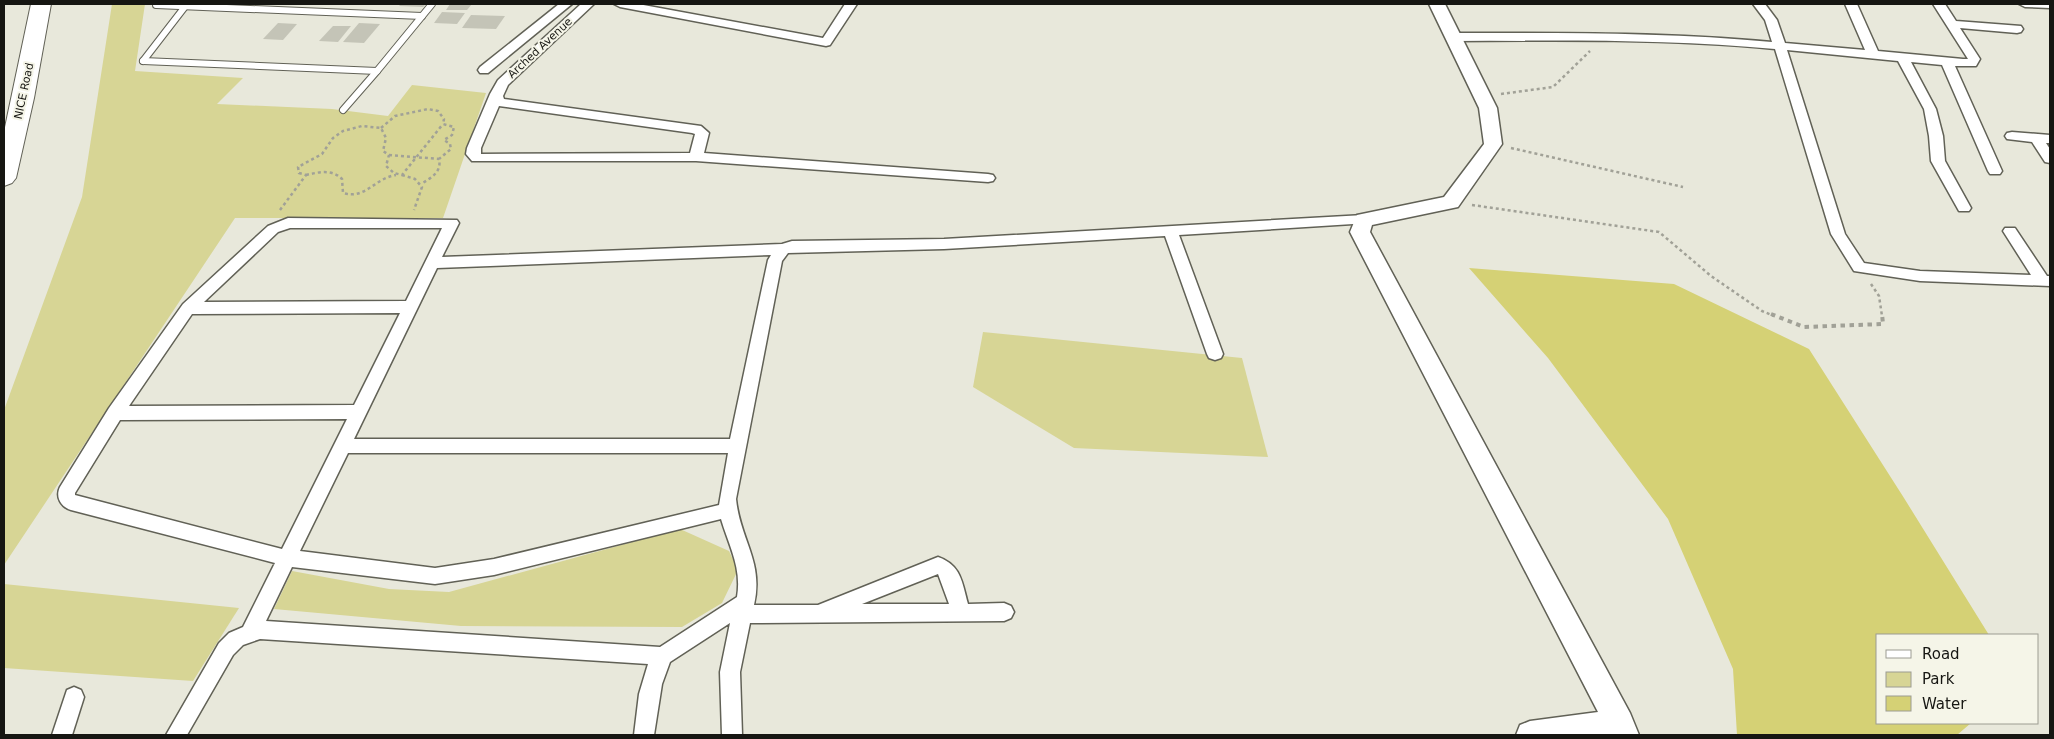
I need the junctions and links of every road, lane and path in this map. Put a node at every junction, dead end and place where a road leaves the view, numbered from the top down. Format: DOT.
graph roads {
  1 [pos="41,4"];
  2 [pos="432,4"];
  3 [pos="566,4"];
  4 [pos="588,4"];
  5 [pos="620,4"];
  6 [pos="852,4"];
  7 [pos="1437,4"];
  8 [pos="1759,4"];
  9 [pos="1851,4"];
  10 [pos="1939,4"];
  11 [pos="2026,4"];
  12 [pos="156,5"];
  13 [pos="186,5"];
  14 [pos="2050,5"];
  15 [pos="422,16"];
  16 [pos="1951,24"];
  17 [pos="2017,29"];
  18 [pos="1603,36"];
  19 [pos="1453,37"];
  20 [pos="1780,46"];
  21 [pos="1873,54"];
  22 [pos="1902,57"];
  23 [pos="1947,61"];
  24 [pos="377,70"];
  25 [pos="484,70"];
  26 [pos="496,94"];
  27 [pos="1483,97"];
  28 [pos="343,110"];
  29 [pos="443,124"];
  30 [pos="381,128"];
  31 [pos="2012,136"];
  32 [pos="2036,138"];
  33 [pos="2050,139"];
  34 [pos="1493,144"];
  35 [pos="389,155"];
  36 [pos="696,157"];
  37 [pos="416,158"];
  38 [pos="439,159"];
  39 [pos="2050,159"];
  40 [pos="1995,171"];
  41 [pos="306,175"];
  42 [pos="402,175"];
  43 [pos="4,178"];
  44 [pos="988,178"];
  45 [pos="421,184"];
  46 [pos="1683,187"];
  47 [pos="1451,202"];
  48 [pos="1964,208"];
  49 [pos="1364,220"];
  50 [pos="409,223"];
  51 [pos="2010,230"];
  52 [pos="1170,231"];
  53 [pos="261,240"];
  54 [pos="783,249"];
  55 [pos="433,263"];
  56 [pos="1859,267"];
  57 [pos="2046,280"];
  58 [pos="412,307"];
  59 [pos="188,308"];
  60 [pos="1214,354"];
  61 [pos="359,412"];
  62 [pos="115,413"];
  63 [pos="342,446"];
  64 [pos="738,446"];
  65 [pos="727,510"];
  66 [pos="286,558"];
  67 [pos="743,609"];
  68 [pos="961,612"];
  69 [pos="1004,612"];
  70 [pos="818,614"];
  71 [pos="250,633"];
  72 [pos="664,656"];
  73 [pos="74,697"];
  74 [pos="1623,729"];
  75 [pos="62,735"];
  76 [pos="176,735"];
  77 [pos="644,735"];
  78 [pos="732,735"];
  79 [pos="1530,735"];
  1 -- 43 [label="highway, NICE Road"];
  2 -- 15 [label="lane"];
  3 -- 25 [label="street"];
  4 -- 26 [label="street, Arched Avenue"];
  5 -- 6 [label="street"];
  7 -- 19 [label="street"];
  8 -- 20 [label="street"];
  9 -- 21 [label="street"];
  10 -- 16 [label="street"];
  11 -- 14 [label="street"];
  12 -- 13 [label="lane"];
  13 -- 15 [label="lane"];
  13 -- 24 [label="lane"];
  15 -- 24 [label="lane"];
  16 -- 17 [label="street"];
  16 -- 23 [label="street"];
  18 -- 19 [label="street"];
  18 -- 20 [label="street"];
  18 -- 27 [label="path"];
  19 -- 27 [label="street"];
  20 -- 21 [label="street"];
  20 -- 56 [label="street"];
  21 -- 22 [label="street"];
  22 -- 23 [label="street"];
  22 -- 48 [label="street"];
  23 -- 40 [label="street"];
  24 -- 28 [label="lane"];
  26 -- 36 [label="street"];
  26 -- 36 [label="street"];
  27 -- 34 [label="street"];
  29 -- 30 [label="path"];
  29 -- 37 [label="path"];
  29 -- 38 [label="path"];
  30 -- 35 [label="path"];
  30 -- 41 [label="path"];
  31 -- 32 [label="street"];
  32 -- 33 [label="street"];
  32 -- 39 [label="street"];
  34 -- 46 [label="path"];
  34 -- 47 [label="street"];
  35 -- 37 [label="path"];
  35 -- 42 [label="path"];
  36 -- 44 [label="street"];
  37 -- 38 [label="path"];
  37 -- 42 [label="path"];
  38 -- 45 [label="path"];
  41 -- 42 [label="path"];
  41 -- 53 [label="path"];
  42 -- 45 [label="path"];
  45 -- 50 [label="path"];
  47 -- 49 [label="street"];
  47 -- 56 [label="path"];
  49 -- 52 [label="street"];
  49 -- 74 [label="street"];
  50 -- 53 [label="street"];
  50 -- 55 [label="street"];
  51 -- 57 [label="street"];
  52 -- 54 [label="street"];
  52 -- 60 [label="street"];
  53 -- 59 [label="street"];
  54 -- 55 [label="street"];
  54 -- 64 [label="street"];
  55 -- 58 [label="street"];
  56 -- 57 [label="street"];
  58 -- 59 [label="street"];
  58 -- 61 [label="street"];
  59 -- 62 [label="street"];
  61 -- 62 [label="street"];
  61 -- 63 [label="street"];
  62 -- 66 [label="street"];
  63 -- 64 [label="street"];
  63 -- 66 [label="street"];
  64 -- 65 [label="street"];
  65 -- 66 [label="street"];
  65 -- 67 [label="street"];
  66 -- 71 [label="street"];
  67 -- 70 [label="street"];
  67 -- 72 [label="street"];
  67 -- 78 [label="street"];
  68 -- 69 [label="street"];
  68 -- 70 [label="street"];
  68 -- 70 [label="street"];
  71 -- 72 [label="street"];
  71 -- 76 [label="street"];
  72 -- 77 [label="street"];
  73 -- 75 [label="street"];
  74 -- 79 [label="street"];
}
